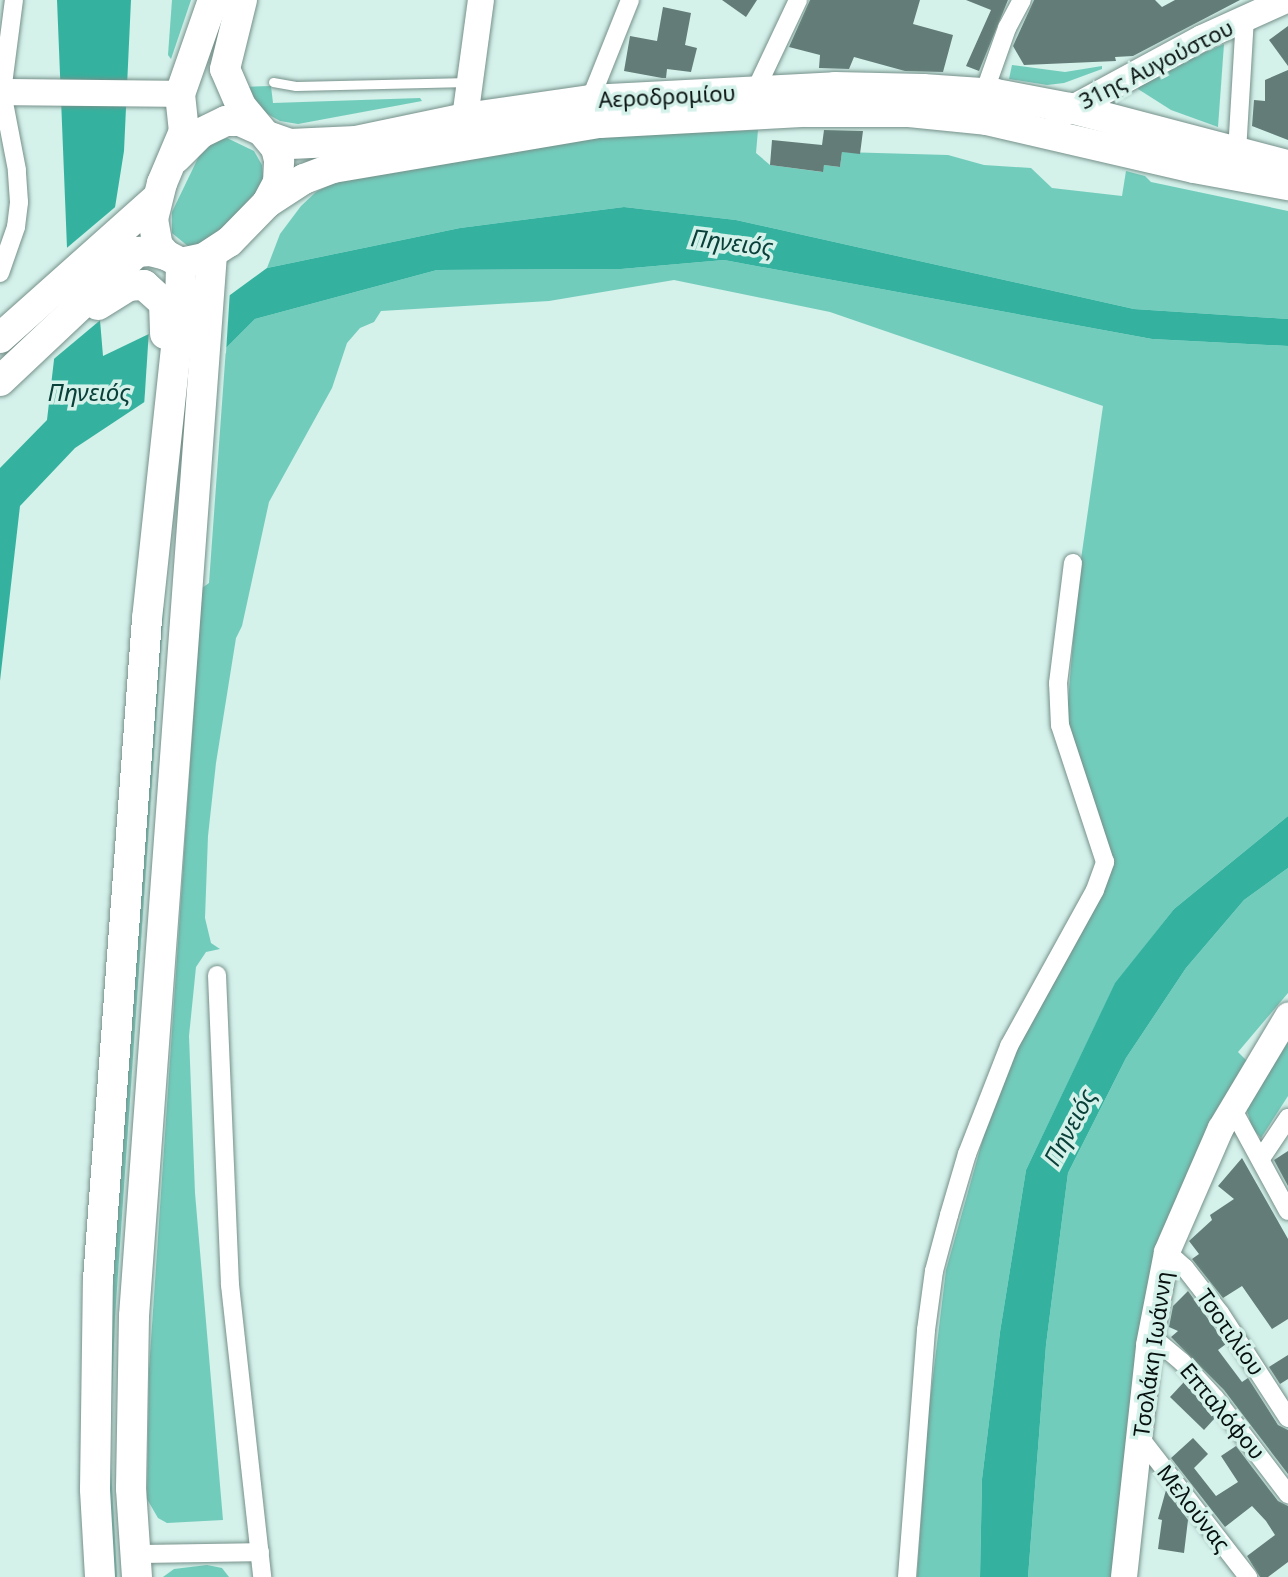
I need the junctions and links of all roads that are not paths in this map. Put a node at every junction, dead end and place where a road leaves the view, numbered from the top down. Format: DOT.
graph roads {
  1 [pos="14,0"];
  2 [pos="213,0"];
  3 [pos="242,0"];
  4 [pos="481,0"];
  5 [pos="630,0"];
  6 [pos="798,0"];
  7 [pos="1022,0"];
  8 [pos="1286,0"];
  9 [pos="1245,19"];
  10 [pos="273,82"];
  11 [pos="469,82"];
  12 [pos="231,88"];
  13 [pos="755,91"];
  14 [pos="3,92"];
  15 [pos="984,93"];
  16 [pos="180,94"];
  17 [pos="590,100"];
  18 [pos="1070,108"];
  19 [pos="465,118"];
  20 [pos="1035,131"];
  21 [pos="264,133"];
  22 [pos="1237,152"];
  23 [pos="172,162"];
  24 [pos="1288,165"];
  25 [pos="1288,185"];
  26 [pos="267,203"];
  27 [pos="148,206"];
  28 [pos="212,254"];
  29 [pos="161,257"];
  30 [pos="0,273"];
  31 [pos="26,306"];
  32 [pos="173,306"];
  33 [pos="54,330"];
  34 [pos="0,338"];
  35 [pos="10,372"];
  36 [pos="1073,563"];
  37 [pos="217,975"];
  38 [pos="1288,1016"];
  39 [pos="1232,1108"];
  40 [pos="1288,1118"];
  41 [pos="1262,1157"];
  42 [pos="1288,1211"];
  43 [pos="1167,1252"];
  44 [pos="1150,1335"];
  45 [pos="1288,1418"];
  46 [pos="1141,1439"];
  47 [pos="1288,1494"];
  48 [pos="260,1552"];
  49 [pos="136,1566"];
  50 [pos="100,1577"];
  51 [pos="262,1577"];
  52 [pos="907,1577"];
  53 [pos="1124,1577"];
  54 [pos="1248,1577"];
  1 -- 14 [label="street"];
  2 -- 16 [label="main road"];
  3 -- 12 [label="main road"];
  4 -- 11 [label="street"];
  5 -- 17 [label="street"];
  6 -- 13 [label="street"];
  7 -- 15 [label="street"];
  8 -- 9 [label="street, 31ης Αυγούστου"];
  9 -- 18 [label="street, 31ης Αυγούστου"];
  9 -- 22 [label="street"];
  10 -- 11 [label="lane"];
  11 -- 19 [label="street"];
  12 -- 16 [label="main road"];
  12 -- 21 [label="main road"];
  13 -- 15 [label="main road, Αεροδρομίου"];
  13 -- 17 [label="main road, Αεροδρομίου"];
  14 -- 16 [label="street"];
  14 -- 30 [label="street"];
  15 -- 18 [label="main road, Αεροδρομίου"];
  16 -- 23 [label="main road"];
  17 -- 19 [label="main road, Αεροδρομίου"];
  18 -- 20 [label="street"];
  18 -- 22 [label="main road, Αεροδρομίου"];
  19 -- 21 [label="main road, Αεροδρομίου"];
  20 -- 25 [label="main road, Αεροδρομίου"];
  20 -- 26 [label="main road, Αεροδρομίου"];
  21 -- 23 [label="main road"];
  21 -- 26 [label="main road"];
  22 -- 24 [label="main road, Αεροδρομίου"];
  23 -- 27 [label="main road"];
  26 -- 28 [label="main road"];
  27 -- 29 [label="main road"];
  27 -- 31 [label="main road"];
  28 -- 29 [label="main road"];
  28 -- 49 [label="main road"];
  29 -- 32 [label="main road"];
  29 -- 33 [label="main road"];
  31 -- 34 [label="main road"];
  32 -- 33 [label="main road"];
  32 -- 50 [label="main road"];
  33 -- 35 [label="main road"];
  36 -- 52 [label="street"];
  37 -- 48 [label="street"];
  38 -- 39 [label="street, Τσολάκη Ιωάννη"];
  39 -- 41 [label="street"];
  39 -- 43 [label="street, Τσολάκη Ιωάννη"];
  40 -- 41 [label="street"];
  41 -- 42 [label="street"];
  43 -- 44 [label="street, Τσολάκη Ιωάννη"];
  43 -- 45 [label="street, Τσοτιλίου"];
  44 -- 46 [label="street, Τσολάκη Ιωάννη"];
  44 -- 47 [label="street, Επταλόφου"];
  46 -- 53 [label="street, Τσολάκη Ιωάννη"];
  46 -- 54 [label="street, Μελούνας"];
  48 -- 49 [label="street"];
  48 -- 51 [label="street"];
}
